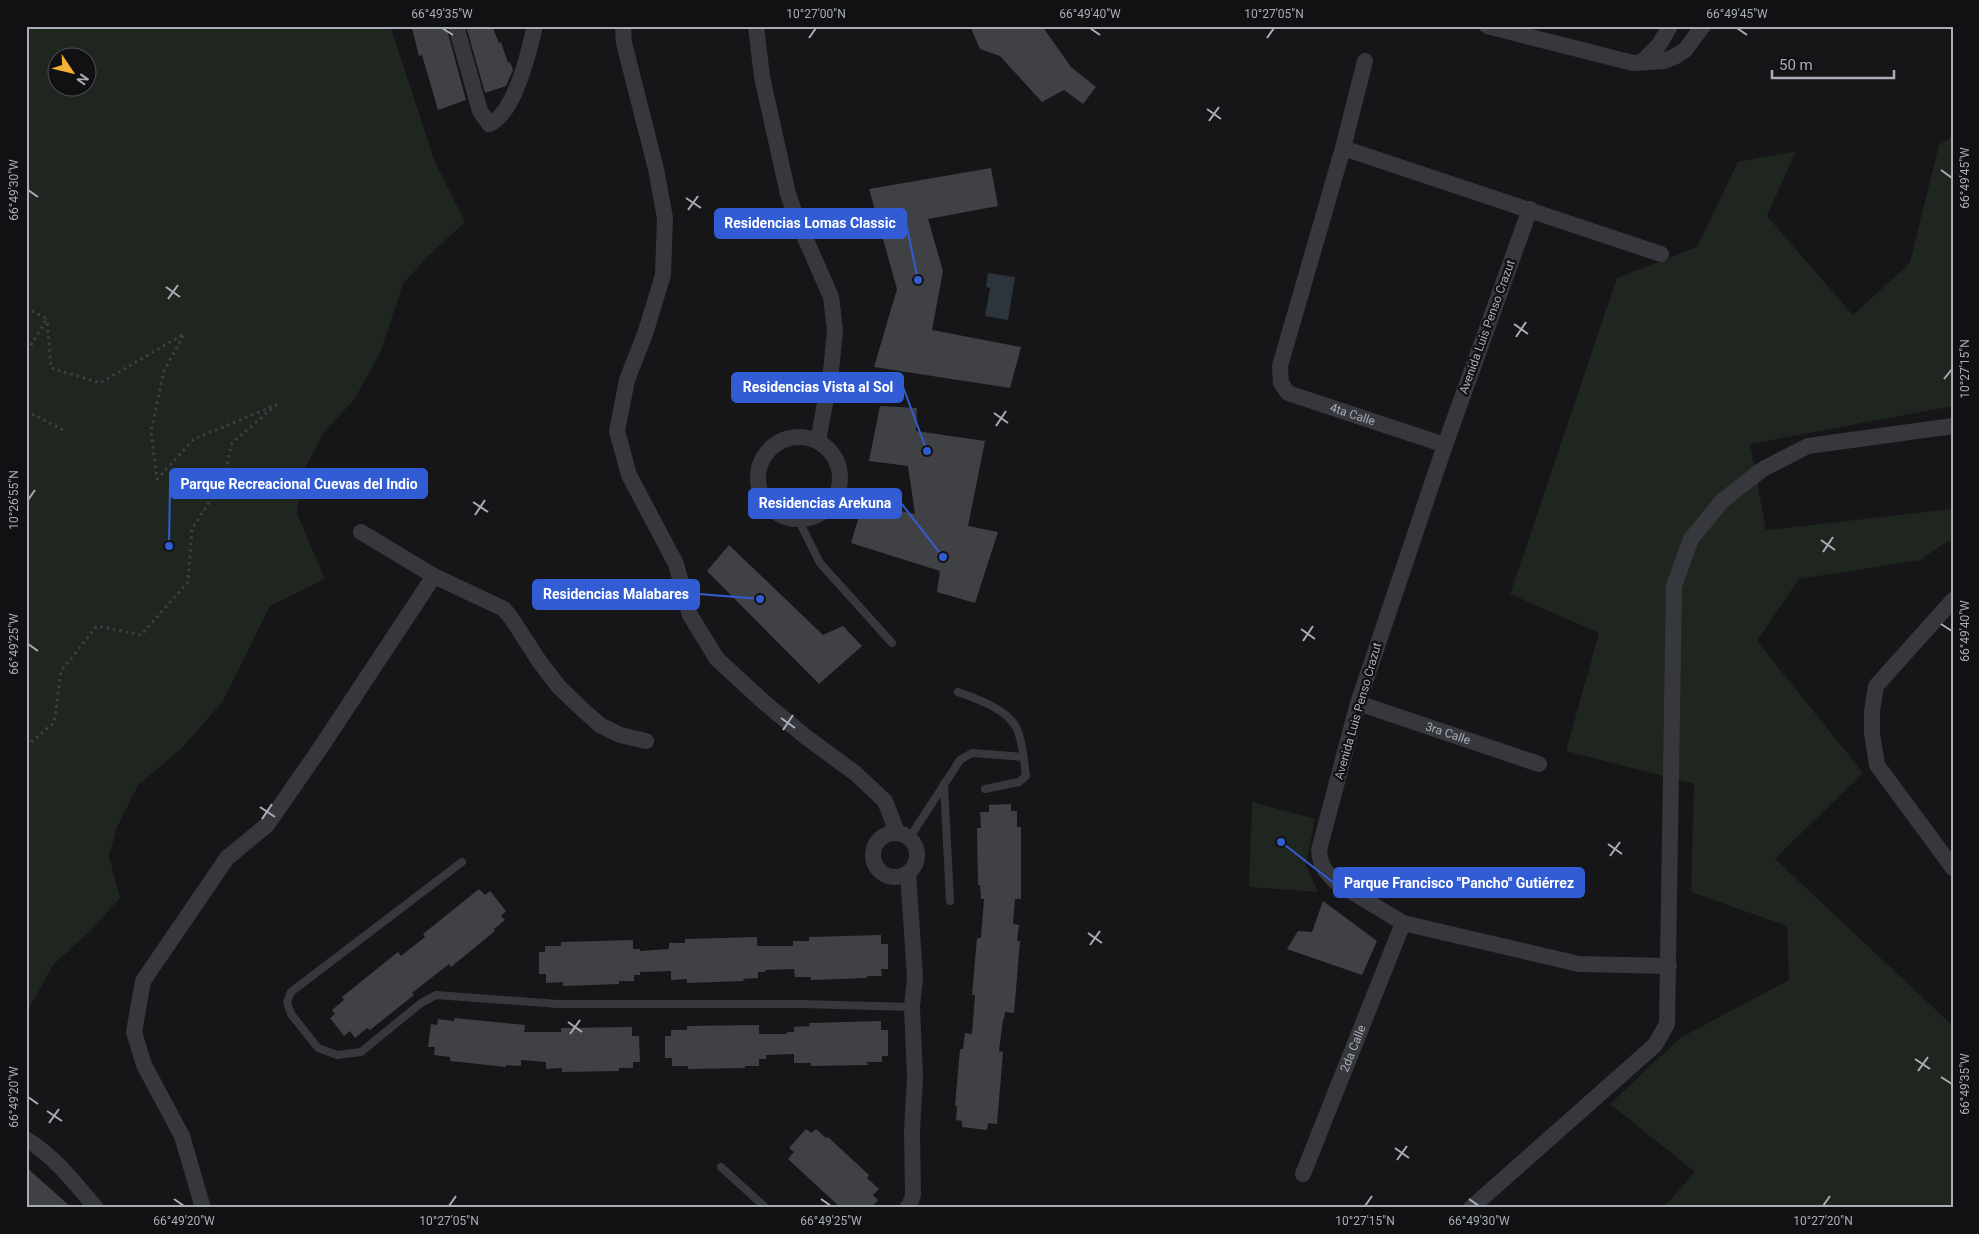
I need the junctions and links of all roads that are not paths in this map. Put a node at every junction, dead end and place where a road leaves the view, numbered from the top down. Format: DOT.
graph roads {
  1 [pos="456,26"];
  2 [pos="535,26"];
  3 [pos="623,26"];
  4 [pos="756,26"];
  5 [pos="1487,26"];
  6 [pos="1670,26"];
  7 [pos="1698,28"];
  8 [pos="1364,61"];
  9 [pos="1642,62"];
  10 [pos="1343,148"];
  11 [pos="1530,209"];
  12 [pos="1661,254"];
  13 [pos="1953,426"];
  14 [pos="818,442"];
  15 [pos="1445,445"];
  16 [pos="798,519"];
  17 [pos="361,532"];
  18 [pos="434,576"];
  19 [pos="1953,600"];
  20 [pos="892,643"];
  21 [pos="958,692"];
  22 [pos="1358,703"];
  23 [pos="646,740"];
  24 [pos="1023,757"];
  25 [pos="1539,764"];
  26 [pos="944,784"];
  27 [pos="985,789"];
  28 [pos="904,835"];
  29 [pos="462,862"];
  30 [pos="1953,868"];
  31 [pos="908,873"];
  32 [pos="950,901"];
  33 [pos="1403,923"];
  34 [pos="1669,966"];
  35 [pos="912,1007"];
  36 [pos="26,1139"];
  37 [pos="721,1167"];
  38 [pos="1303,1174"];
  39 [pos="96,1208"];
  40 [pos="203,1208"];
  41 [pos="766,1208"];
  42 [pos="907,1208"];
  43 [pos="1471,1208"];
  1 -- 2 [label="street"];
  3 -- 28 [label="street"];
  4 -- 14 [label="street"];
  5 -- 9 [label="street"];
  6 -- 9 [label="street"];
  7 -- 9 [label="street"];
  8 -- 10 [label="street"];
  10 -- 11 [label="street"];
  10 -- 15 [label="street, 4ta Calle"];
  11 -- 12 [label="street"];
  11 -- 15 [label="street, Avenida Luis Penso Crazut"];
  13 -- 34 [label="street"];
  14 -- 16 [label="street"];
  14 -- 16 [label="street"];
  15 -- 22 [label="street, Avenida Luis Penso Crazut"];
  16 -- 20 [label="lane"];
  17 -- 18 [label="street"];
  18 -- 23 [label="street"];
  18 -- 40 [label="street"];
  19 -- 30 [label="street"];
  21 -- 24 [label="lane"];
  22 -- 25 [label="street, 3ra Calle"];
  22 -- 33 [label="street, Avenida Luis Penso Crazut"];
  24 -- 26 [label="lane"];
  24 -- 27 [label="lane"];
  26 -- 28 [label="lane"];
  26 -- 32 [label="lane"];
  28 -- 31 [label="street"];
  28 -- 31 [label="street"];
  29 -- 35 [label="lane"];
  31 -- 35 [label="street"];
  33 -- 34 [label="street, Avenida Luis Penso Crazut"];
  33 -- 38 [label="street, 2da Calle"];
  34 -- 43 [label="street"];
  35 -- 42 [label="street"];
  36 -- 39 [label="street"];
  37 -- 41 [label="lane"];
}
